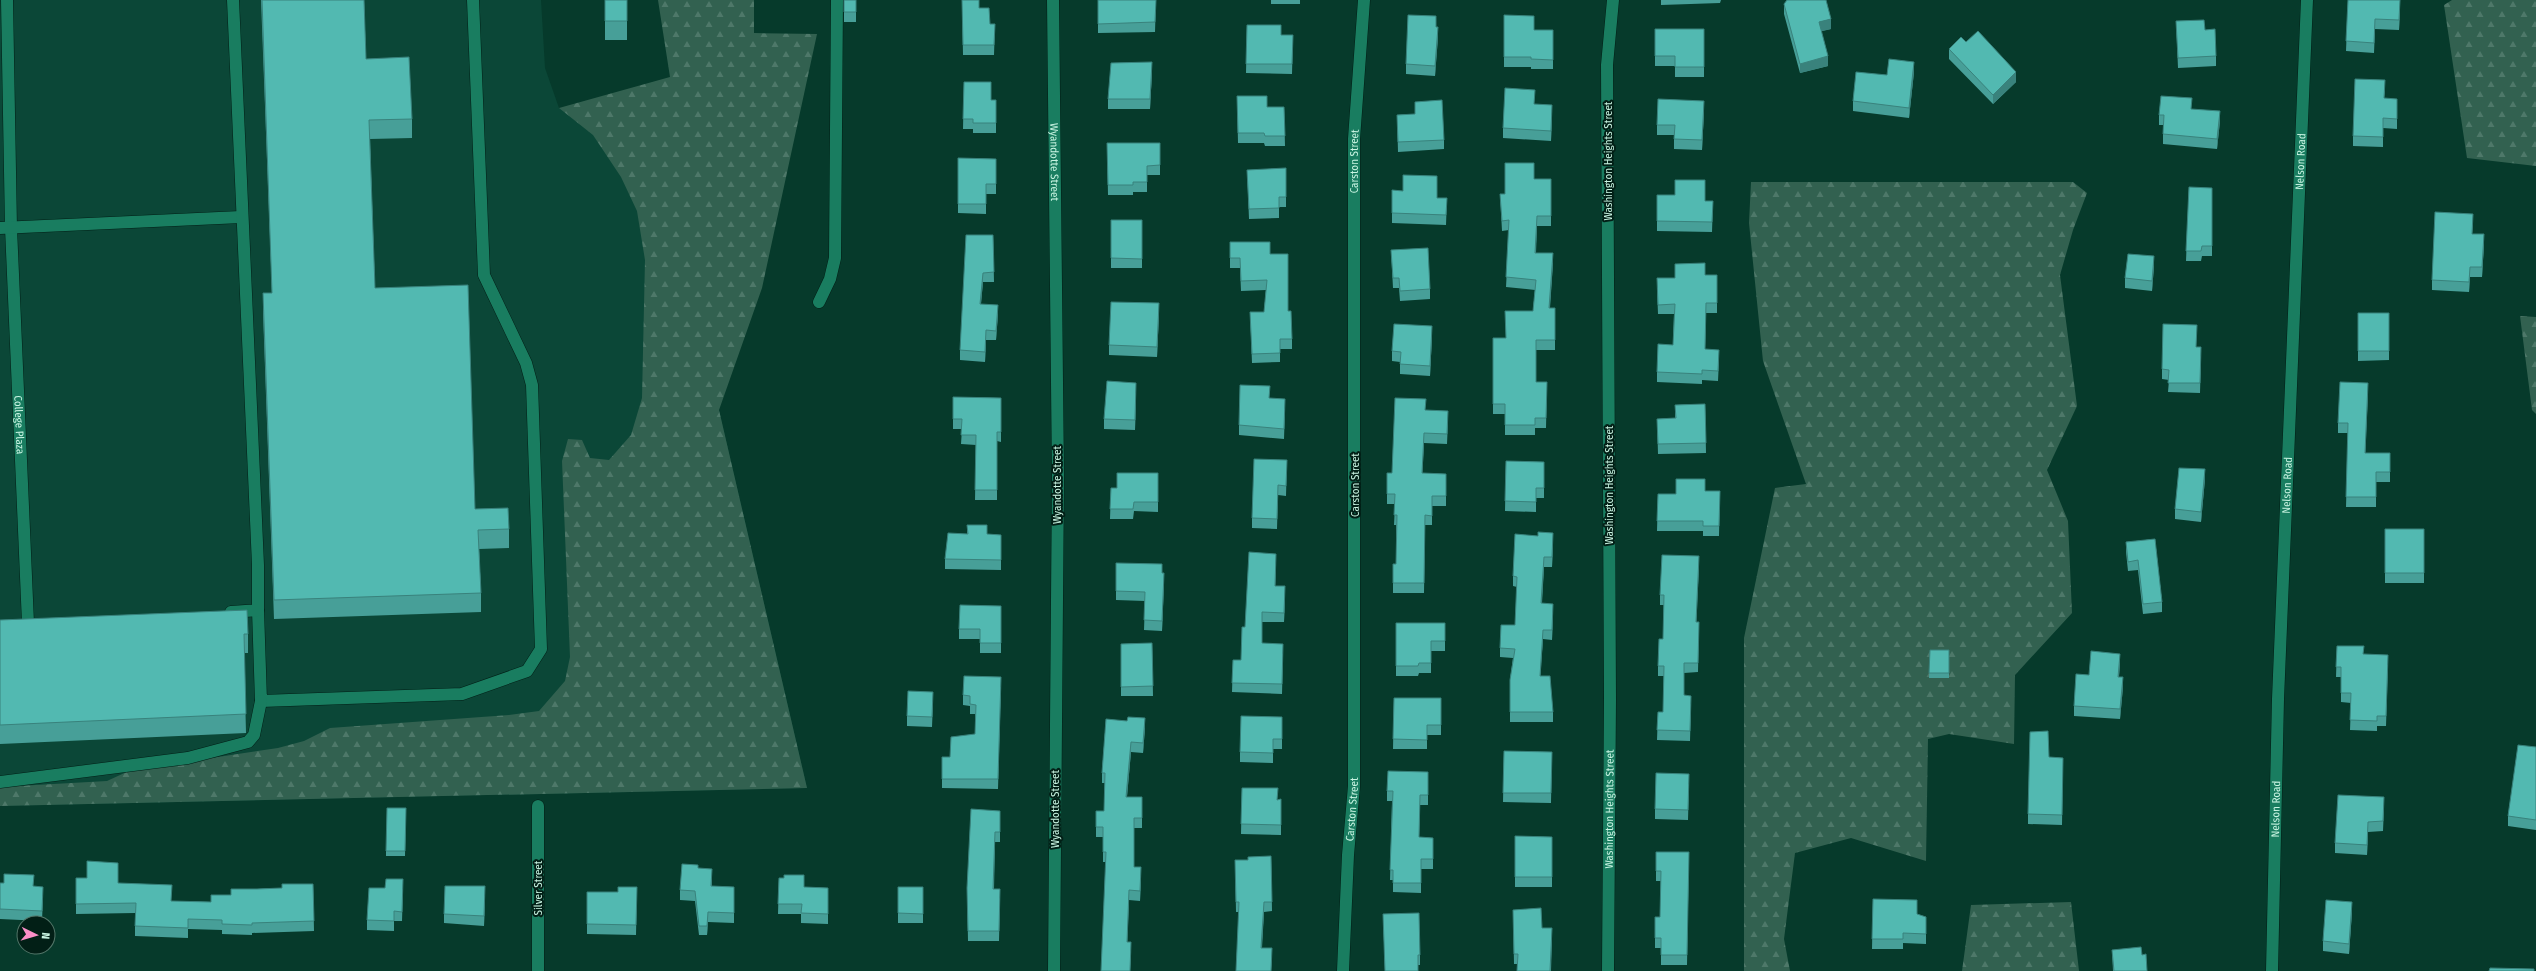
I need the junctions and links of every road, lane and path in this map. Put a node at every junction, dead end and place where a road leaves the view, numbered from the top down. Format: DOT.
graph roads {
  1 [pos="7,0"];
  2 [pos="233,0"];
  3 [pos="473,0"];
  4 [pos="837,0"];
  5 [pos="1053,0"];
  6 [pos="1364,0"];
  7 [pos="1613,0"];
  8 [pos="2307,0"];
  9 [pos="241,216"];
  10 [pos="6,228"];
  11 [pos="819,302"];
  12 [pos="258,610"];
  13 [pos="218,612"];
  14 [pos="44,622"];
  15 [pos="14,623"];
  16 [pos="28,623"];
  17 [pos="262,701"];
  18 [pos="0,782"];
  19 [pos="538,806"];
  20 [pos="538,971"];
  21 [pos="1054,971"];
  22 [pos="1343,971"];
  23 [pos="1608,971"];
  24 [pos="2272,971"];
  1 -- 10 [label="street, College Plaza"];
  2 -- 9 [label="street"];
  3 -- 17 [label="street"];
  4 -- 11 [label="street"];
  5 -- 21 [label="street, Wyandotte Street"];
  6 -- 22 [label="street, Carston Street"];
  7 -- 23 [label="street, Washington Heights Street"];
  8 -- 24 [label="street, Nelson Road"];
  9 -- 10 [label="street"];
  9 -- 12 [label="street"];
  10 -- 16 [label="street, College Plaza"];
  12 -- 13 [label="street"];
  12 -- 17 [label="street"];
  14 -- 16 [label="street"];
  15 -- 16 [label="street"];
  17 -- 18 [label="street"];
  19 -- 20 [label="street, Silver Street"];
}
